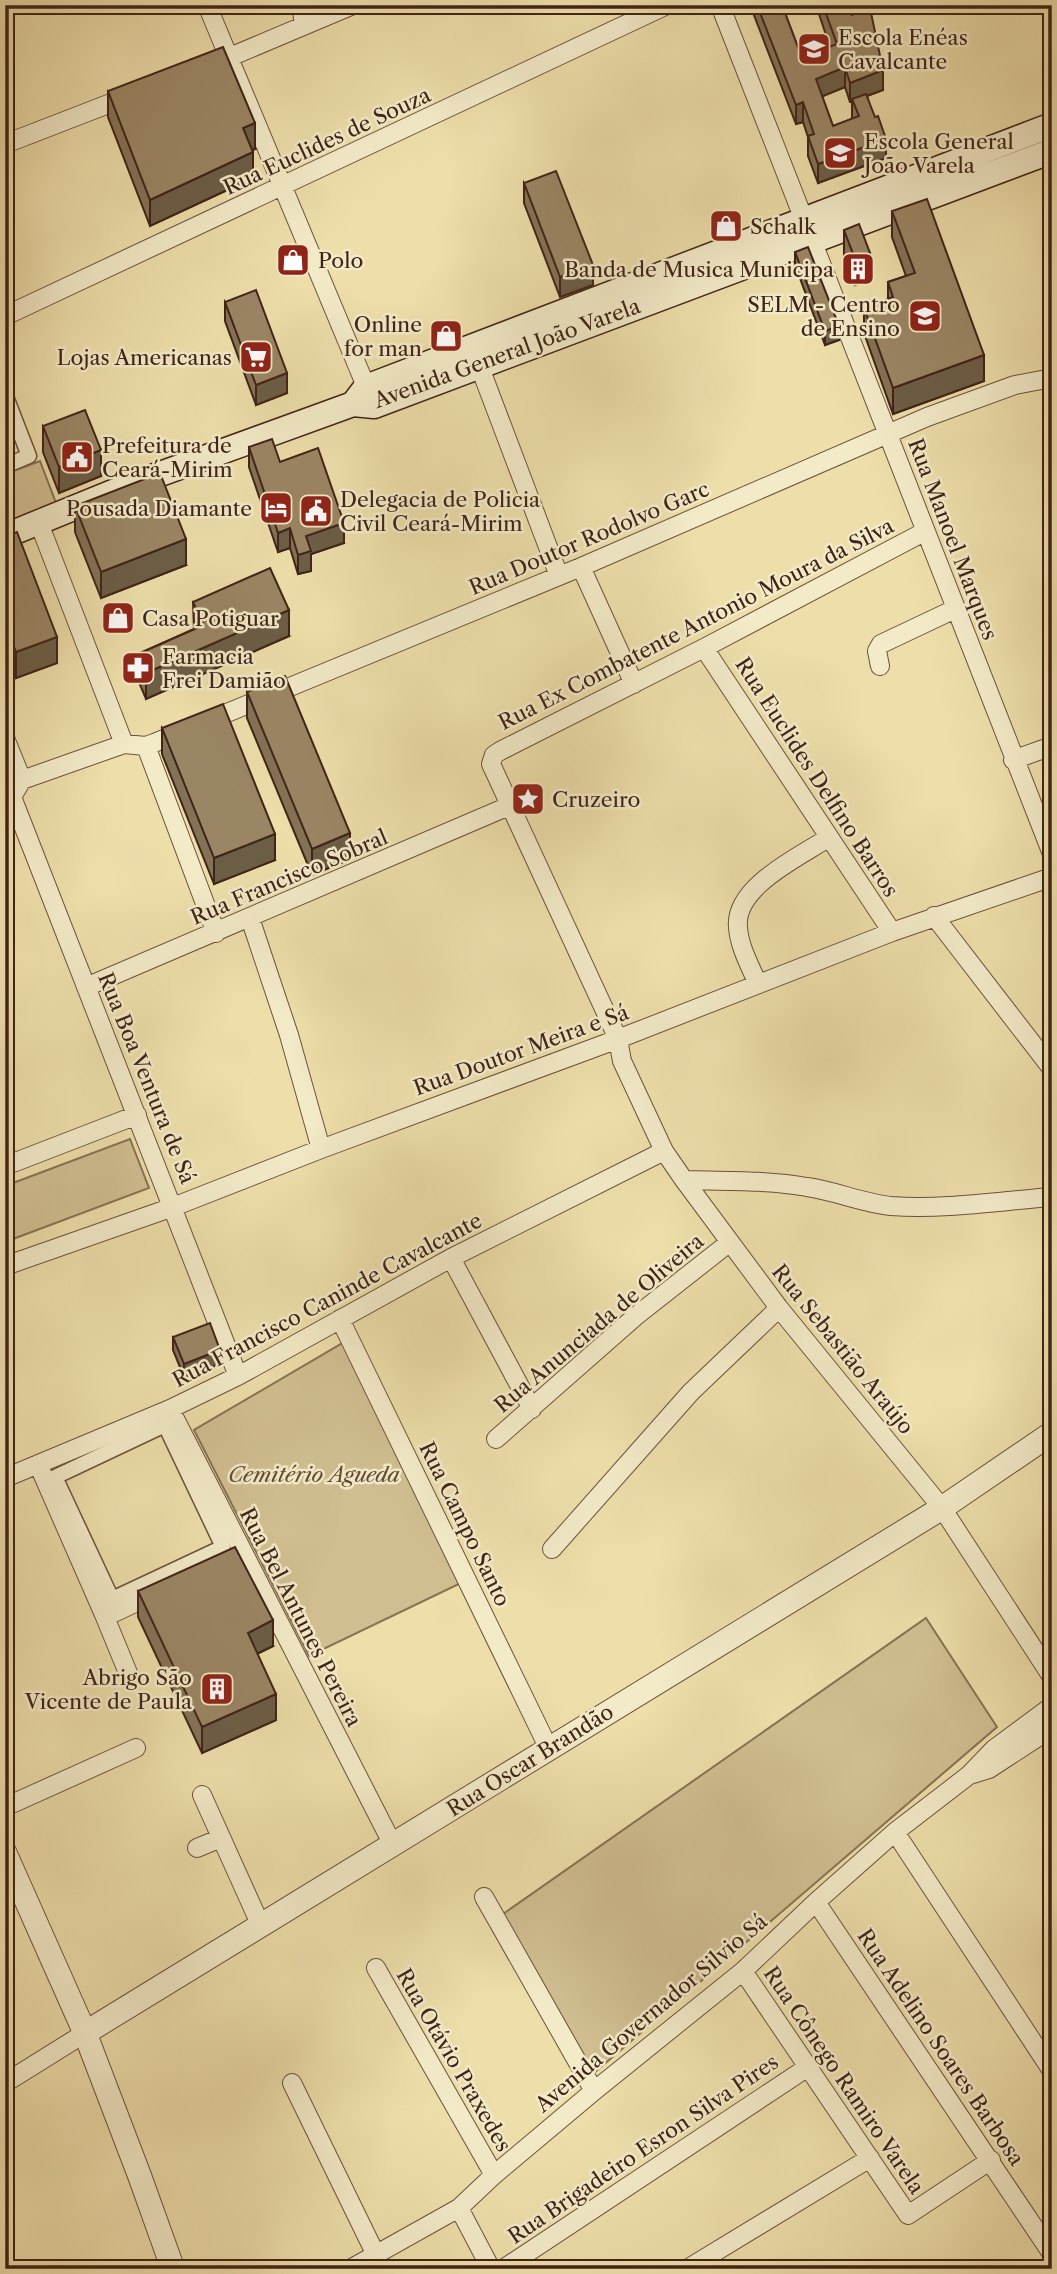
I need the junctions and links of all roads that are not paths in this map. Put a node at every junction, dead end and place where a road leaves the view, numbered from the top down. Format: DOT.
graph roads {
  1 [pos="207,5"];
  2 [pos="301,5"];
  3 [pos="353,5"];
  4 [pos="667,5"];
  5 [pos="720,5"];
  6 [pos="304,25"];
  7 [pos="229,58"];
  8 [pos="203,67"];
  9 [pos="140,92"];
  10 [pos="1052,125"];
  11 [pos="5,144"];
  12 [pos="1052,151"];
  13 [pos="283,187"];
  14 [pos="809,230"];
  15 [pos="5,316"];
  16 [pos="479,365"];
  17 [pos="1051,381"];
  18 [pos="5,394"];
  19 [pos="364,399"];
  20 [pos="888,435"];
  21 [pos="5,466"];
  22 [pos="39,523"];
  23 [pos="924,532"];
  24 [pos="5,536"];
  25 [pos="582,567"];
  26 [pos="559,576"];
  27 [pos="955,608"];
  28 [pos="704,648"];
  29 [pos="880,666"];
  30 [pos="634,684"];
  31 [pos="5,738"];
  32 [pos="124,744"];
  33 [pos="146,746"];
  34 [pos="1052,746"];
  35 [pos="491,759"];
  36 [pos="1013,760"];
  37 [pos="22,780"];
  38 [pos="9,798"];
  39 [pos="509,806"];
  40 [pos="828,838"];
  41 [pos="1052,854"];
  42 [pos="1052,877"];
  43 [pos="934,916"];
  44 [pos="250,918"];
  45 [pos="892,932"];
  46 [pos="216,933"];
  47 [pos="758,984"];
  48 [pos="86,988"];
  49 [pos="618,1039"];
  50 [pos="1052,1069"];
  51 [pos="137,1115"];
  52 [pos="321,1149"];
  53 [pos="664,1151"];
  54 [pos="5,1166"];
  55 [pos="684,1180"];
  56 [pos="1052,1197"];
  57 [pos="173,1207"];
  58 [pos="730,1242"];
  59 [pos="451,1258"];
  60 [pos="5,1266"];
  61 [pos="779,1308"];
  62 [pos="340,1319"];
  63 [pos="239,1376"];
  64 [pos="170,1409"];
  65 [pos="532,1409"];
  66 [pos="1052,1433"];
  67 [pos="496,1439"];
  68 [pos="38,1464"];
  69 [pos="5,1478"];
  70 [pos="942,1508"];
  71 [pos="552,1549"];
  72 [pos="243,1553"];
  73 [pos="111,1600"];
  74 [pos="105,1617"];
  75 [pos="128,1673"];
  76 [pos="1052,1676"];
  77 [pos="1052,1706"];
  78 [pos="1052,1728"];
  79 [pos="136,1748"];
  80 [pos="550,1749"];
  81 [pos="969,1776"];
  82 [pos="202,1795"];
  83 [pos="5,1807"];
  84 [pos="895,1832"];
  85 [pos="221,1838"];
  86 [pos="393,1844"];
  87 [pos="197,1848"];
  88 [pos="5,1853"];
  89 [pos="484,1897"];
  90 [pos="816,1902"];
  91 [pos="261,1926"];
  92 [pos="376,1968"];
  93 [pos="743,1971"];
  94 [pos="85,2033"];
  95 [pos="808,2067"];
  96 [pos="1052,2071"];
  97 [pos="5,2083"];
  98 [pos="292,2083"];
  99 [pos="594,2091"];
  100 [pos="870,2158"];
  101 [pos="990,2161"];
  102 [pos="494,2175"];
  103 [pos="459,2208"];
  104 [pos="1052,2254"];
  105 [pos="376,2255"];
  106 [pos="173,2269"];
  107 [pos="350,2269"];
  108 [pos="491,2269"];
  109 [pos="503,2269"];
  110 [pos="687,2269"];
  1 -- 7 [label="street"];
  2 -- 6 [label="street"];
  3 -- 6 [label="street"];
  4 -- 13 [label="street, Rua Euclides de Souza"];
  5 -- 14 [label="street, Rua Manoel Marques"];
  6 -- 7 [label="street"];
  7 -- 8 [label="street"];
  7 -- 13 [label="street"];
  9 -- 11 [label="street"];
  10 -- 14 [label="main road"];
  12 -- 14 [label="main road"];
  13 -- 15 [label="street, Rua Euclides de Souza"];
  13 -- 19 [label="street"];
  14 -- 16 [label="main road, Avenida General João Varela"];
  14 -- 19 [label="main road"];
  14 -- 20 [label="street, Rua Manoel Marques"];
  16 -- 19 [label="main road, Avenida General João Varela"];
  16 -- 26 [label="street"];
  17 -- 20 [label="street, Rua Doutor Rodolvo Garc"];
  18 -- 21 [label="street"];
  19 -- 22 [label="main road, Avenida General João Varela"];
  20 -- 23 [label="street, Rua Manoel Marques"];
  20 -- 25 [label="street, Rua Doutor Rodolvo Garc"];
  22 -- 24 [label="main road, Avenida General João Varela"];
  22 -- 32 [label="street"];
  23 -- 27 [label="street, Rua Manoel Marques"];
  23 -- 28 [label="street, Rua Ex Combatente Antonio Moura da Silva"];
  25 -- 26 [label="street, Rua Doutor Rodolvo Garc"];
  25 -- 30 [label="street"];
  26 -- 33 [label="street, Rua Doutor Rodolvo Garc"];
  27 -- 29 [label="street"];
  27 -- 36 [label="street, Rua Manoel Marques"];
  28 -- 30 [label="street, Rua Ex Combatente Antonio Moura da Silva"];
  28 -- 40 [label="street, Rua Euclides Delfino Barros"];
  30 -- 35 [label="street, Rua Ex Combatente Antonio Moura da Silva"];
  31 -- 37 [label="street"];
  32 -- 33 [label="street"];
  32 -- 37 [label="street"];
  33 -- 46 [label="street"];
  34 -- 36 [label="street"];
  35 -- 39 [label="street, Rua Sebastião Araújo"];
  36 -- 41 [label="street, Rua Manoel Marques"];
  37 -- 38 [label="street"];
  38 -- 48 [label="street, Rua Boa Ventura de Sá"];
  39 -- 44 [label="street, Rua Francisco Sobral"];
  39 -- 49 [label="street, Rua Sebastião Araújo"];
  40 -- 45 [label="street, Rua Euclides Delfino Barros"];
  40 -- 47 [label="street"];
  42 -- 43 [label="street, Rua Doutor Meira e Sá"];
  43 -- 45 [label="street, Rua Doutor Meira e Sá"];
  43 -- 50 [label="street"];
  44 -- 46 [label="street, Rua Francisco Sobral"];
  44 -- 52 [label="street"];
  45 -- 47 [label="street, Rua Doutor Meira e Sá"];
  46 -- 48 [label="street, Rua Francisco Sobral"];
  47 -- 49 [label="street, Rua Doutor Meira e Sá"];
  48 -- 51 [label="street, Rua Boa Ventura de Sá"];
  49 -- 52 [label="street, Rua Doutor Meira e Sá"];
  49 -- 53 [label="street, Rua Sebastião Araújo"];
  51 -- 54 [label="street"];
  51 -- 57 [label="street, Rua Boa Ventura de Sá"];
  52 -- 57 [label="street, Rua Doutor Meira e Sá"];
  53 -- 55 [label="street, Rua Sebastião Araújo"];
  53 -- 59 [label="street, Rua Francisco Caninde Cavalcante"];
  55 -- 56 [label="street"];
  55 -- 58 [label="street, Rua Sebastião Araújo"];
  57 -- 60 [label="street, Rua Doutor Meira e Sá"];
  57 -- 63 [label="street, Rua Boa Ventura de Sá"];
  58 -- 61 [label="street, Rua Sebastião Araújo"];
  58 -- 65 [label="street, Rua Anunciada de Oliveira"];
  59 -- 62 [label="street, Rua Francisco Caninde Cavalcante"];
  59 -- 65 [label="street"];
  61 -- 70 [label="street, Rua Sebastião Araújo"];
  61 -- 71 [label="street"];
  62 -- 63 [label="street, Rua Francisco Caninde Cavalcante"];
  62 -- 80 [label="street, Rua Campo Santo"];
  63 -- 64 [label="street, Rua Francisco Caninde Cavalcante"];
  64 -- 68 [label="street, Rua Francisco Caninde Cavalcante"];
  64 -- 72 [label="street, Rua Bel Antunes Pereira"];
  65 -- 67 [label="street, Rua Anunciada de Oliveira"];
  66 -- 70 [label="street, Rua Oscar Brandão"];
  68 -- 69 [label="street, Rua Francisco Caninde Cavalcante"];
  68 -- 74 [label="street"];
  70 -- 76 [label="street, Rua Sebastião Araújo"];
  70 -- 80 [label="street, Rua Oscar Brandão"];
  72 -- 74 [label="street"];
  72 -- 86 [label="street, Rua Bel Antunes Pereira"];
  73 -- 73 [label="street"];
  74 -- 75 [label="street"];
  77 -- 81 [label="street, Avenida Governador Silvio Sá"];
  78 -- 81 [label="street, Avenida Governador Silvio Sá"];
  79 -- 83 [label="street"];
  80 -- 86 [label="street, Rua Oscar Brandão"];
  81 -- 84 [label="street, Avenida Governador Silvio Sá"];
  82 -- 85 [label="street"];
  84 -- 90 [label="street, Avenida Governador Silvio Sá"];
  84 -- 96 [label="street"];
  85 -- 87 [label="street"];
  85 -- 91 [label="street"];
  86 -- 91 [label="street, Rua Oscar Brandão"];
  88 -- 94 [label="street"];
  89 -- 99 [label="street"];
  90 -- 93 [label="street, Avenida Governador Silvio Sá"];
  90 -- 101 [label="street, Rua Adelino Soares Barbosa"];
  91 -- 94 [label="street, Rua Oscar Brandão"];
  92 -- 102 [label="street, Rua Otávio Praxedes"];
  93 -- 95 [label="street, Rua Cônego Ramiro Varela"];
  93 -- 99 [label="street, Avenida Governador Silvio Sá"];
  94 -- 97 [label="street, Rua Oscar Brandão"];
  94 -- 106 [label="street"];
  95 -- 100 [label="street, Rua Cônego Ramiro Varela"];
  95 -- 109 [label="street, Rua Brigadeiro Esron Silva Pires"];
  98 -- 105 [label="street"];
  99 -- 102 [label="street, Avenida Governador Silvio Sá"];
  100 -- 101 [label="street, Rua Cônego Ramiro Varela"];
  100 -- 110 [label="street"];
  101 -- 104 [label="street, Rua Adelino Soares Barbosa"];
  102 -- 103 [label="street, Avenida Governador Silvio Sá"];
  103 -- 105 [label="street, Avenida Governador Silvio Sá"];
  103 -- 108 [label="street"];
  105 -- 107 [label="street, Avenida Governador Silvio Sá"];
}
